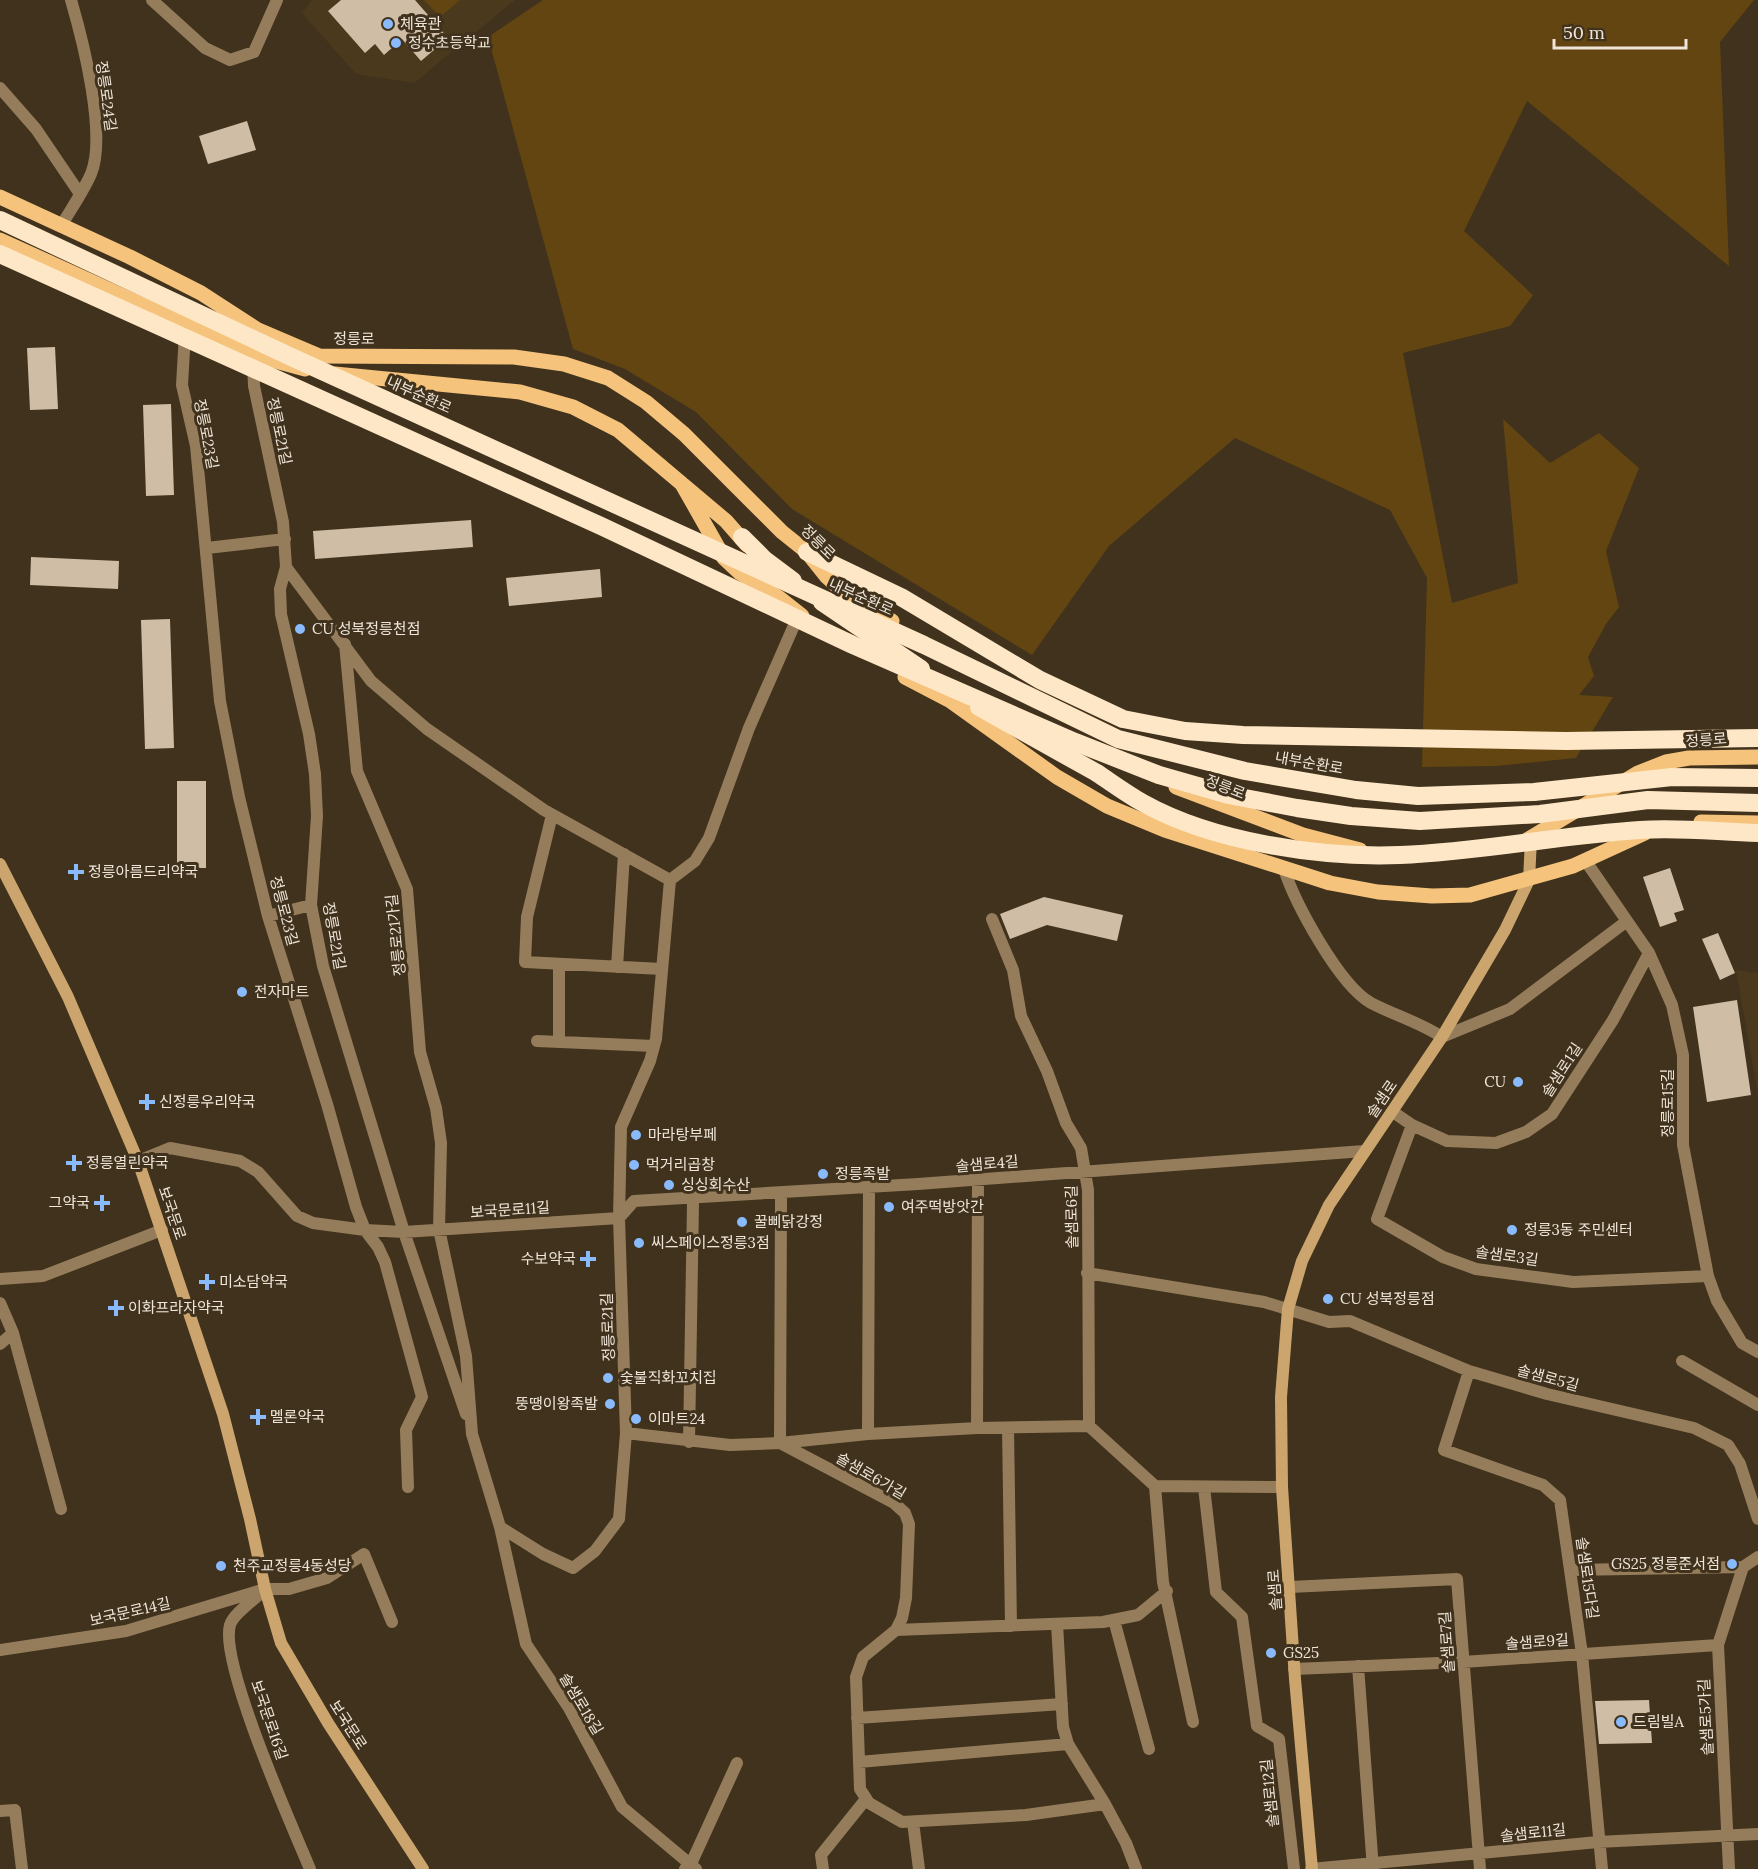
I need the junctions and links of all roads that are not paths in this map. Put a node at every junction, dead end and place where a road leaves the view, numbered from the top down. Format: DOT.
graph roads {
  1 [pos="71,0"];
  2 [pos="152,0"];
  3 [pos="285,0"];
  4 [pos="276,5"];
  5 [pos="0,88"];
  6 [pos="80,194"];
  7 [pos="0,197"];
  8 [pos="0,205"];
  9 [pos="0,220"];
  10 [pos="61,226"];
  11 [pos="0,240"];
  12 [pos="0,254"];
  13 [pos="185,322"];
  14 [pos="258,330"];
  15 [pos="253,355"];
  16 [pos="682,484"];
  17 [pos="742,537"];
  18 [pos="285,539"];
  19 [pos="207,548"];
  20 [pos="807,552"];
  21 [pos="286,567"];
  22 [pos="778,597"];
  23 [pos="799,614"];
  24 [pos="345,644"];
  25 [pos="1758,738"];
  26 [pos="1758,757"];
  27 [pos="1758,778"];
  28 [pos="1758,803"];
  29 [pos="552,815"];
  30 [pos="1758,823"];
  31 [pos="1758,833"];
  32 [pos="1531,839"];
  33 [pos="624,854"];
  34 [pos="1585,860"];
  35 [pos="0,864"];
  36 [pos="1284,869"];
  37 [pos="670,879"];
  38 [pos="1529,880"];
  39 [pos="311,905"];
  40 [pos="268,916"];
  41 [pos="992,919"];
  42 [pos="1627,921"];
  43 [pos="1649,953"];
  44 [pos="559,964"];
  45 [pos="617,967"];
  46 [pos="662,969"];
  47 [pos="1442,1037"];
  48 [pos="537,1041"];
  49 [pos="559,1042"];
  50 [pos="654,1046"];
  51 [pos="1392,1112"];
  52 [pos="1412,1125"];
  53 [pos="1364,1151"];
  54 [pos="138,1161"];
  55 [pos="1085,1171"];
  56 [pos="978,1180"];
  57 [pos="868,1187"];
  58 [pos="781,1199"];
  59 [pos="693,1203"];
  60 [pos="619,1218"];
  61 [pos="439,1229"];
  62 [pos="162,1230"];
  63 [pos="365,1230"];
  64 [pos="404,1232"];
  65 [pos="1087,1273"];
  66 [pos="1708,1276"];
  67 [pos="0,1279"];
  68 [pos="0,1303"];
  69 [pos="1288,1309"];
  70 [pos="13,1333"];
  71 [pos="0,1344"];
  72 [pos="1758,1352"];
  73 [pos="1682,1360"];
  74 [pos="1469,1371"];
  75 [pos="1758,1405"];
  76 [pos="1089,1426"];
  77 [pos="977,1428"];
  78 [pos="1008,1428"];
  79 [pos="472,1434"];
  80 [pos="626,1434"];
  81 [pos="868,1434"];
  82 [pos="689,1442"];
  83 [pos="780,1443"];
  84 [pos="1155,1486"];
  85 [pos="408,1487"];
  86 [pos="1203,1487"];
  87 [pos="1282,1487"];
  88 [pos="62,1509"];
  89 [pos="1758,1519"];
  90 [pos="500,1527"];
  91 [pos="1758,1557"];
  92 [pos="1743,1567"];
  93 [pos="1571,1570"];
  94 [pos="1290,1587"];
  95 [pos="265,1589"];
  96 [pos="1167,1591"];
  97 [pos="1114,1620"];
  98 [pos="392,1622"];
  99 [pos="1057,1624"];
  100 [pos="1011,1626"];
  101 [pos="896,1630"];
  102 [pos="1718,1645"];
  103 [pos="0,1650"];
  104 [pos="1582,1654"];
  105 [pos="1463,1662"];
  106 [pos="1358,1666"];
  107 [pos="1294,1669"];
  108 [pos="1062,1704"];
  109 [pos="857,1718"];
  110 [pos="1193,1722"];
  111 [pos="1068,1744"];
  112 [pos="1149,1749"];
  113 [pos="859,1762"];
  114 [pos="737,1763"];
  115 [pos="866,1799"];
  116 [pos="1105,1803"];
  117 [pos="0,1810"];
  118 [pos="913,1822"];
  119 [pos="1758,1834"];
  120 [pos="1726,1836"];
  121 [pos="1598,1842"];
  122 [pos="1479,1854"];
  123 [pos="1373,1866"];
  124 [pos="689,1868"];
  125 [pos="22,1869"];
  126 [pos="310,1869"];
  127 [pos="423,1869"];
  128 [pos="823,1869"];
  129 [pos="919,1869"];
  130 [pos="1136,1869"];
  131 [pos="1294,1869"];
  132 [pos="1312,1869"];
  133 [pos="1480,1869"];
  134 [pos="1602,1869"];
  135 [pos="1729,1869"];
  1 -- 6 [label="street, 정릉로24길"];
  2 -- 4 [label="street"];
  3 -- 4 [label="street"];
  5 -- 6 [label="street"];
  6 -- 10 [label="street, 정릉로24길"];
  7 -- 10 [label="main road, 정릉로"];
  8 -- 14 [label="main road"];
  9 -- 27 [label="highway, 내부순환로, bridge"];
  10 -- 14 [label="main road, 정릉로"];
  11 -- 13 [label="main road"];
  12 -- 28 [label="highway, bridge"];
  13 -- 15 [label="main road"];
  13 -- 19 [label="street, 정릉로23길"];
  14 -- 15 [label="street, 정릉로21길"];
  14 -- 20 [label="main road, 정릉로"];
  15 -- 16 [label="main road"];
  15 -- 18 [label="street, 정릉로21길"];
  16 -- 17 [label="main road"];
  16 -- 22 [label="main road"];
  17 -- 22 [label="main road"];
  17 -- 31 [label="highway, bridge"];
  18 -- 19 [label="street"];
  18 -- 21 [label="street, 정릉로21길"];
  19 -- 40 [label="street, 정릉로23길"];
  20 -- 25 [label="highway"];
  20 -- 32 [label="main road, 정릉로"];
  21 -- 24 [label="street"];
  21 -- 39 [label="street, 정릉로21길"];
  22 -- 23 [label="main road"];
  23 -- 36 [label="main road"];
  23 -- 37 [label="street"];
  24 -- 29 [label="street"];
  24 -- 61 [label="street, 정릉로21가길"];
  26 -- 32 [label="main road, 정릉로"];
  29 -- 33 [label="street"];
  29 -- 44 [label="street"];
  30 -- 34 [label="main road"];
  32 -- 38 [label="main road, 솔샘로"];
  33 -- 37 [label="street"];
  33 -- 45 [label="street"];
  34 -- 38 [label="main road"];
  34 -- 42 [label="street, 정릉로15길"];
  35 -- 54 [label="main road, 보국문로"];
  36 -- 38 [label="main road"];
  36 -- 47 [label="street"];
  37 -- 46 [label="street, 정릉로21길"];
  38 -- 47 [label="main road, 솔샘로"];
  39 -- 40 [label="street"];
  39 -- 64 [label="street, 정릉로21길"];
  40 -- 63 [label="street, 정릉로23길"];
  41 -- 55 [label="street, 솔샘로6길"];
  42 -- 43 [label="street, 정릉로15길"];
  42 -- 47 [label="street"];
  43 -- 52 [label="street, 솔샘로1길"];
  43 -- 66 [label="street, 정릉로15길"];
  44 -- 45 [label="street"];
  44 -- 49 [label="street"];
  45 -- 46 [label="street"];
  46 -- 50 [label="street, 정릉로21길"];
  47 -- 51 [label="main road, 솔샘로"];
  48 -- 49 [label="street"];
  49 -- 50 [label="street"];
  50 -- 60 [label="street, 정릉로21길"];
  51 -- 52 [label="street, 솔샘로1길"];
  51 -- 53 [label="main road, 솔샘로"];
  52 -- 66 [label="street, 솔샘로3길"];
  53 -- 55 [label="street, 솔샘로4길"];
  53 -- 69 [label="main road, 솔샘로"];
  54 -- 62 [label="main road, 보국문로"];
  54 -- 63 [label="street, 보국문로11길"];
  55 -- 56 [label="street, 솔샘로4길"];
  55 -- 65 [label="street, 솔샘로6길"];
  56 -- 57 [label="street, 솔샘로4길"];
  56 -- 77 [label="street"];
  57 -- 60 [label="street, 솔샘로4길"];
  57 -- 81 [label="street"];
  58 -- 83 [label="street"];
  59 -- 82 [label="street"];
  60 -- 61 [label="street, 보국문로11길"];
  60 -- 80 [label="street, 정릉로21길"];
  61 -- 64 [label="street, 보국문로11길"];
  61 -- 79 [label="street, 솔샘로18길"];
  62 -- 67 [label="street"];
  62 -- 95 [label="main road, 보국문로"];
  63 -- 64 [label="street, 보국문로11길"];
  63 -- 85 [label="street, 정릉로23길"];
  64 -- 79 [label="street"];
  65 -- 69 [label="street"];
  65 -- 76 [label="street, 솔샘로6길"];
  66 -- 72 [label="street, 정릉로15길"];
  68 -- 70 [label="street"];
  69 -- 74 [label="street, 솔샘로5길"];
  69 -- 87 [label="main road, 솔샘로"];
  70 -- 71 [label="street"];
  70 -- 88 [label="street"];
  73 -- 75 [label="street"];
  74 -- 89 [label="street, 솔샘로5길"];
  74 -- 93 [label="street, 솔샘로15다길"];
  76 -- 78 [label="street"];
  76 -- 84 [label="street"];
  77 -- 78 [label="street"];
  77 -- 81 [label="street"];
  78 -- 100 [label="street"];
  79 -- 90 [label="street, 솔샘로18길"];
  80 -- 82 [label="street"];
  80 -- 90 [label="street"];
  81 -- 83 [label="street"];
  82 -- 83 [label="street"];
  83 -- 101 [label="street, 솔샘로6가길"];
  84 -- 86 [label="street"];
  84 -- 96 [label="street"];
  86 -- 87 [label="street"];
  86 -- 131 [label="street, 솔샘로12길"];
  87 -- 94 [label="main road, 솔샘로"];
  90 -- 124 [label="street, 솔샘로18길"];
  91 -- 92 [label="street"];
  92 -- 93 [label="street"];
  92 -- 102 [label="street, 솔샘로5가길"];
  93 -- 104 [label="street, 솔샘로15다길"];
  94 -- 105 [label="street, 솔샘로7길"];
  94 -- 107 [label="main road, 솔샘로"];
  95 -- 98 [label="street"];
  95 -- 103 [label="street, 보국문로14길"];
  95 -- 126 [label="street, 보국문로16길"];
  95 -- 127 [label="main road, 보국문로"];
  96 -- 97 [label="street"];
  96 -- 110 [label="street"];
  97 -- 99 [label="street"];
  97 -- 112 [label="street"];
  99 -- 100 [label="street"];
  99 -- 108 [label="street"];
  100 -- 101 [label="street"];
  101 -- 109 [label="street"];
  102 -- 104 [label="street, 솔샘로9길"];
  102 -- 120 [label="street, 솔샘로5가길"];
  104 -- 105 [label="street, 솔샘로9길"];
  104 -- 121 [label="street, 솔샘로15다길"];
  105 -- 106 [label="street, 솔샘로9길"];
  105 -- 122 [label="street, 솔샘로7길"];
  106 -- 107 [label="street, 솔샘로9길"];
  106 -- 123 [label="street"];
  107 -- 132 [label="main road, 솔샘로"];
  108 -- 109 [label="street"];
  108 -- 111 [label="street"];
  109 -- 113 [label="street"];
  111 -- 113 [label="street"];
  111 -- 116 [label="street"];
  113 -- 115 [label="street"];
  114 -- 124 [label="street"];
  115 -- 118 [label="street"];
  115 -- 128 [label="street"];
  116 -- 118 [label="street"];
  116 -- 130 [label="street"];
  117 -- 125 [label="street"];
  118 -- 129 [label="street"];
  119 -- 120 [label="street, 솔샘로11길"];
  120 -- 121 [label="street, 솔샘로11길"];
  120 -- 135 [label="street, 솔샘로5가길"];
  121 -- 122 [label="street, 솔샘로11길"];
  121 -- 134 [label="street, 솔샘로15다길"];
  122 -- 123 [label="street, 솔샘로11길"];
  122 -- 133 [label="street, 솔샘로7길"];
  123 -- 132 [label="street, 솔샘로11길"];
}
